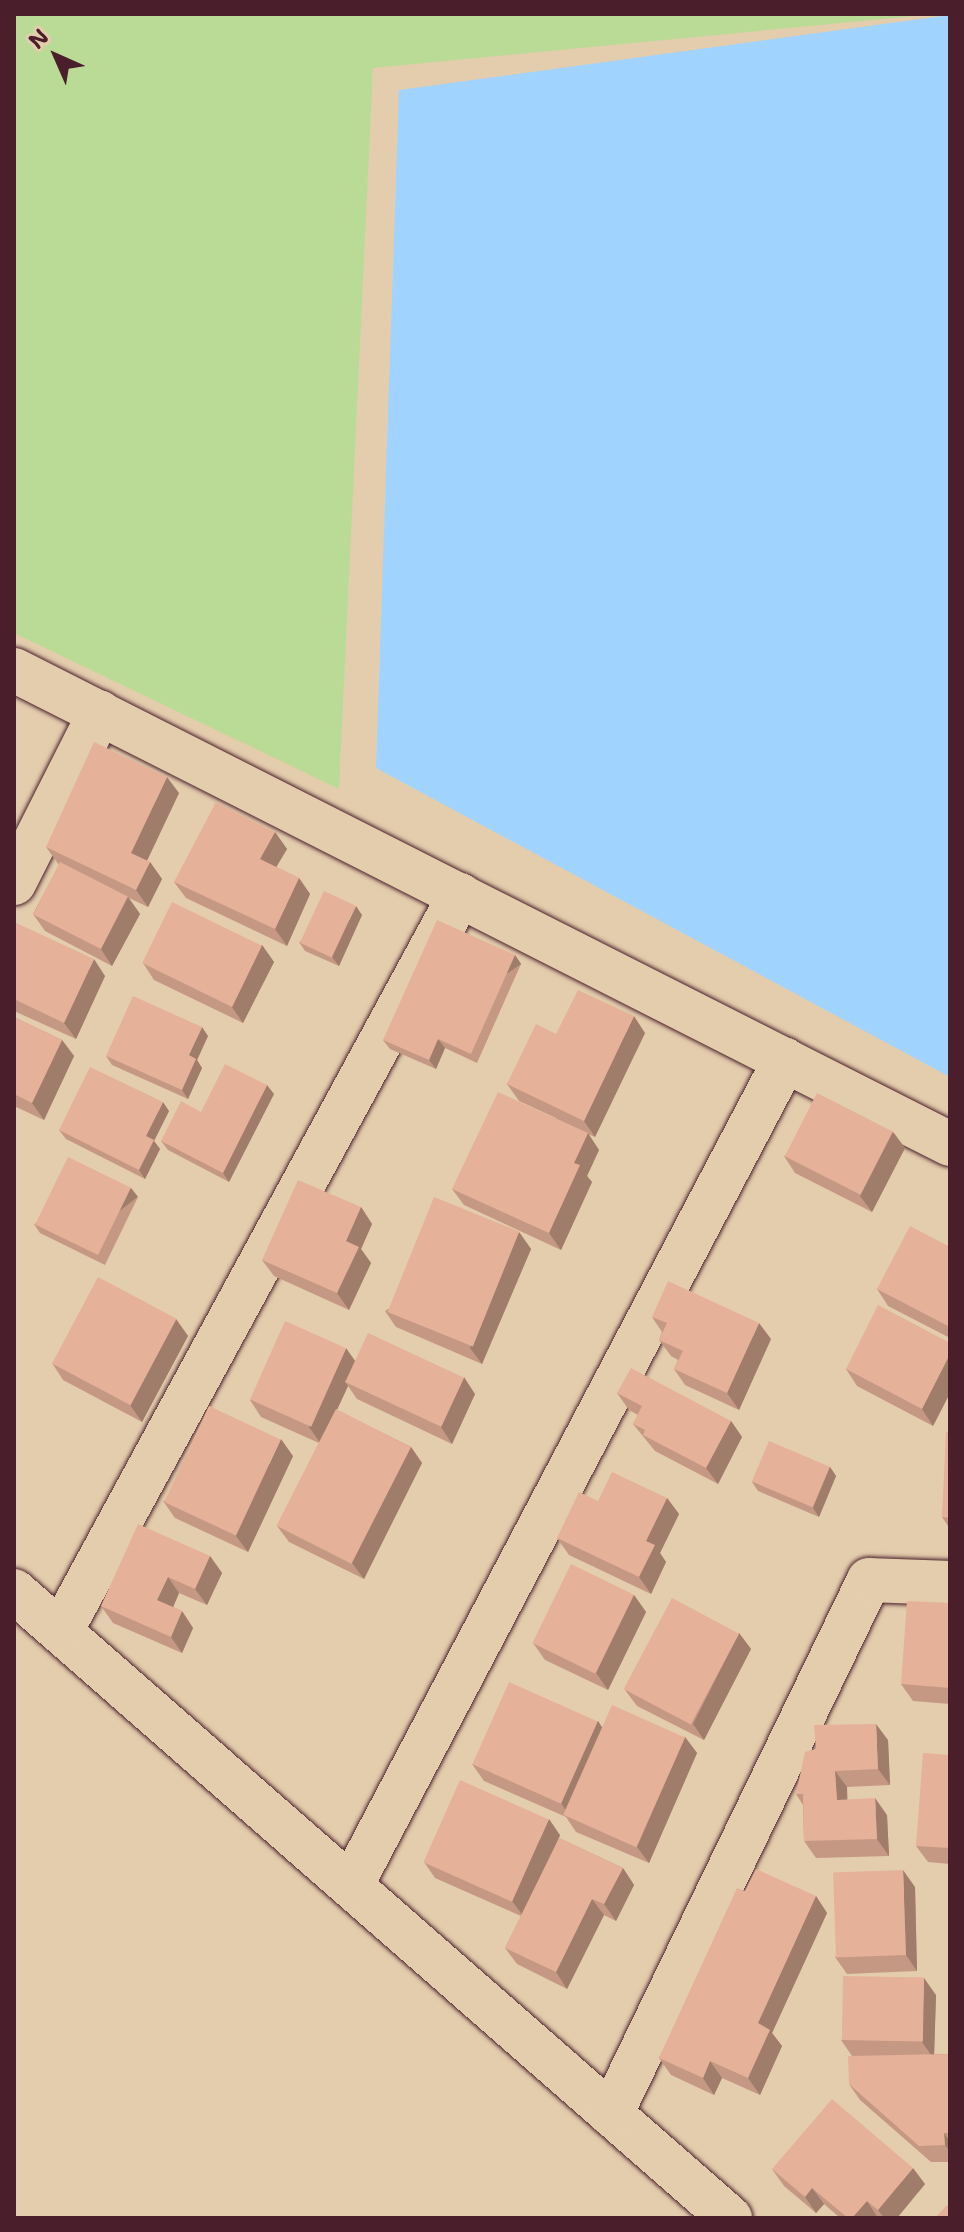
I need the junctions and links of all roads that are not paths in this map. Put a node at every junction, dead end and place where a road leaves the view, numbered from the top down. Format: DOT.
graph roads {
  1 [pos="14,670"];
  2 [pos="100,713"];
  3 [pos="14,883"];
  4 [pos="460,895"];
  5 [pos="785,1060"];
  6 [pos="950,1144"];
  7 [pos="950,1583"];
  8 [pos="14,1591"];
  9 [pos="62,1629"];
  10 [pos="352,1884"];
  11 [pos="611,2114"];
  12 [pos="730,2218"];
  1 -- 2 [label="street"];
  2 -- 3 [label="street"];
  2 -- 4 [label="street"];
  4 -- 5 [label="street"];
  4 -- 9 [label="street"];
  5 -- 6 [label="street"];
  5 -- 10 [label="street"];
  7 -- 11 [label="street"];
  8 -- 9 [label="street"];
  9 -- 10 [label="street"];
  10 -- 11 [label="street"];
  11 -- 12 [label="street"];
}
